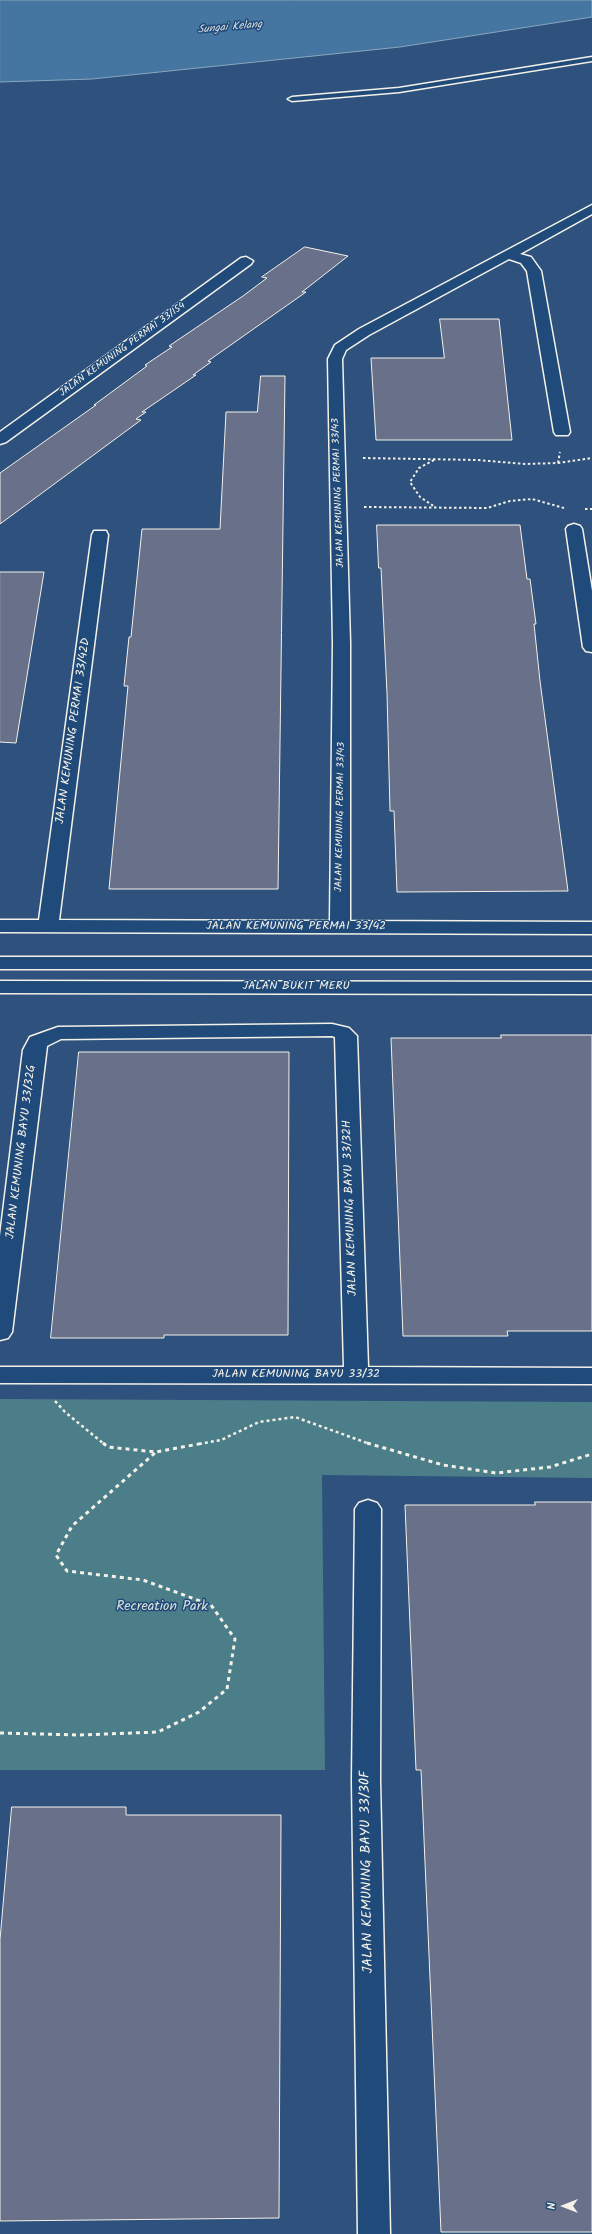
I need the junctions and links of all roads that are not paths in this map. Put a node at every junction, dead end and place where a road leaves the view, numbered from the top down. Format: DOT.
graph roads {
  1 [pos="592,59"];
  2 [pos="292,99"];
  3 [pos="592,209"];
  4 [pos="507,254"];
  5 [pos="246,261"];
  6 [pos="7,429"];
  7 [pos="562,432"];
  8 [pos="0,439"];
  9 [pos="574,529"];
  10 [pos="100,535"];
  11 [pos="592,647"];
  12 [pos="0,926"];
  13 [pos="48,926"];
  14 [pos="340,927"];
  15 [pos="592,928"];
  16 [pos="0,963"];
  17 [pos="592,963"];
  18 [pos="0,987"];
  19 [pos="592,988"];
  20 [pos="346,1041"];
  21 [pos="0,1332"];
  22 [pos="356,1374"];
  23 [pos="0,1375"];
  24 [pos="592,1376"];
  25 [pos="368,1509"];
  26 [pos="374,2234"];
  1 -- 2 [label="lane"];
  3 -- 4 [label="street, JALAN KEMUNING PERMAI 33/43"];
  4 -- 7 [label="street"];
  4 -- 14 [label="street, JALAN KEMUNING PERMAI 33/43"];
  5 -- 6 [label="street, JALAN KEMUNING PERMAI 33/154"];
  6 -- 8 [label="street, JALAN KEMUNING PERMAI 33/154"];
  9 -- 11 [label="street"];
  10 -- 13 [label="street, JALAN KEMUNING PERMAI 33/42D"];
  12 -- 13 [label="street, JALAN KEMUNING PERMAI 33/42"];
  13 -- 14 [label="street, JALAN KEMUNING PERMAI 33/42"];
  14 -- 15 [label="street, JALAN KEMUNING PERMAI 33/42"];
  16 -- 17 [label="street, JALAN BUKIT MERU"];
  18 -- 19 [label="street, JALAN BUKIT MERU"];
  20 -- 21 [label="street, JALAN KEMUNING BAYU 33/32G"];
  20 -- 22 [label="street, JALAN KEMUNING BAYU 33/32H"];
  22 -- 23 [label="street, JALAN KEMUNING BAYU 33/32"];
  22 -- 24 [label="street, JALAN KEMUNING BAYU 33/32"];
  25 -- 26 [label="street, JALAN KEMUNING BAYU 33/30F"];
}
